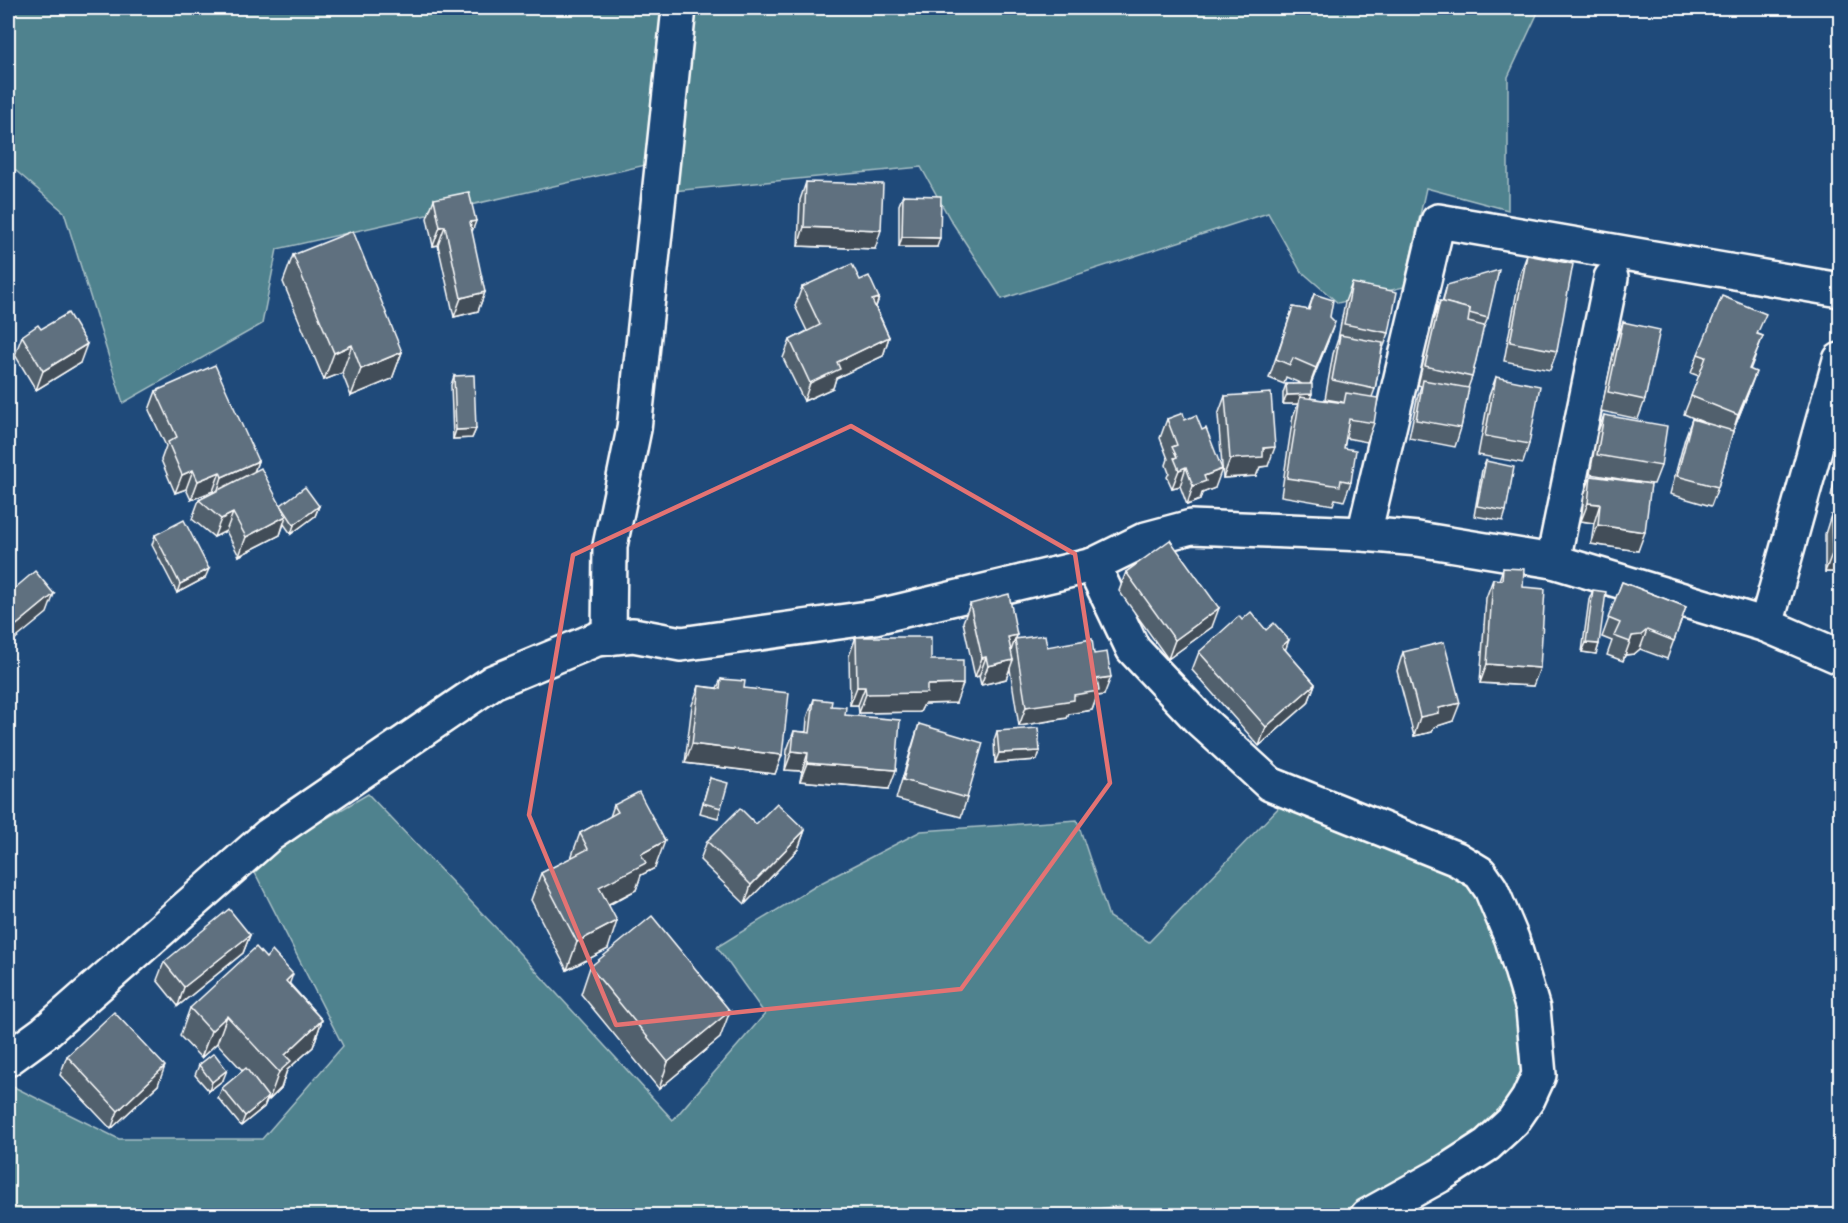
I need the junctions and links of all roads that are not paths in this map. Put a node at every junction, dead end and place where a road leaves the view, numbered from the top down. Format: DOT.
graph roads {
  1 [pos="680,8"];
  2 [pos="1611,278"];
  3 [pos="1840,290"];
  4 [pos="1840,360"];
  5 [pos="1364,534"];
  6 [pos="1553,561"];
  7 [pos="1093,565"];
  8 [pos="1766,625"];
  9 [pos="609,638"];
  10 [pos="1840,657"];
  11 [pos="8,1059"];
  12 [pos="1367,1215"];
  1 -- 9 [label="street"];
  2 -- 6 [label="street"];
  3 -- 5 [label="street"];
  4 -- 8 [label="street"];
  5 -- 6 [label="street"];
  5 -- 7 [label="street"];
  6 -- 8 [label="street"];
  7 -- 9 [label="street"];
  7 -- 12 [label="street"];
  8 -- 10 [label="street"];
  9 -- 11 [label="street"];
}
